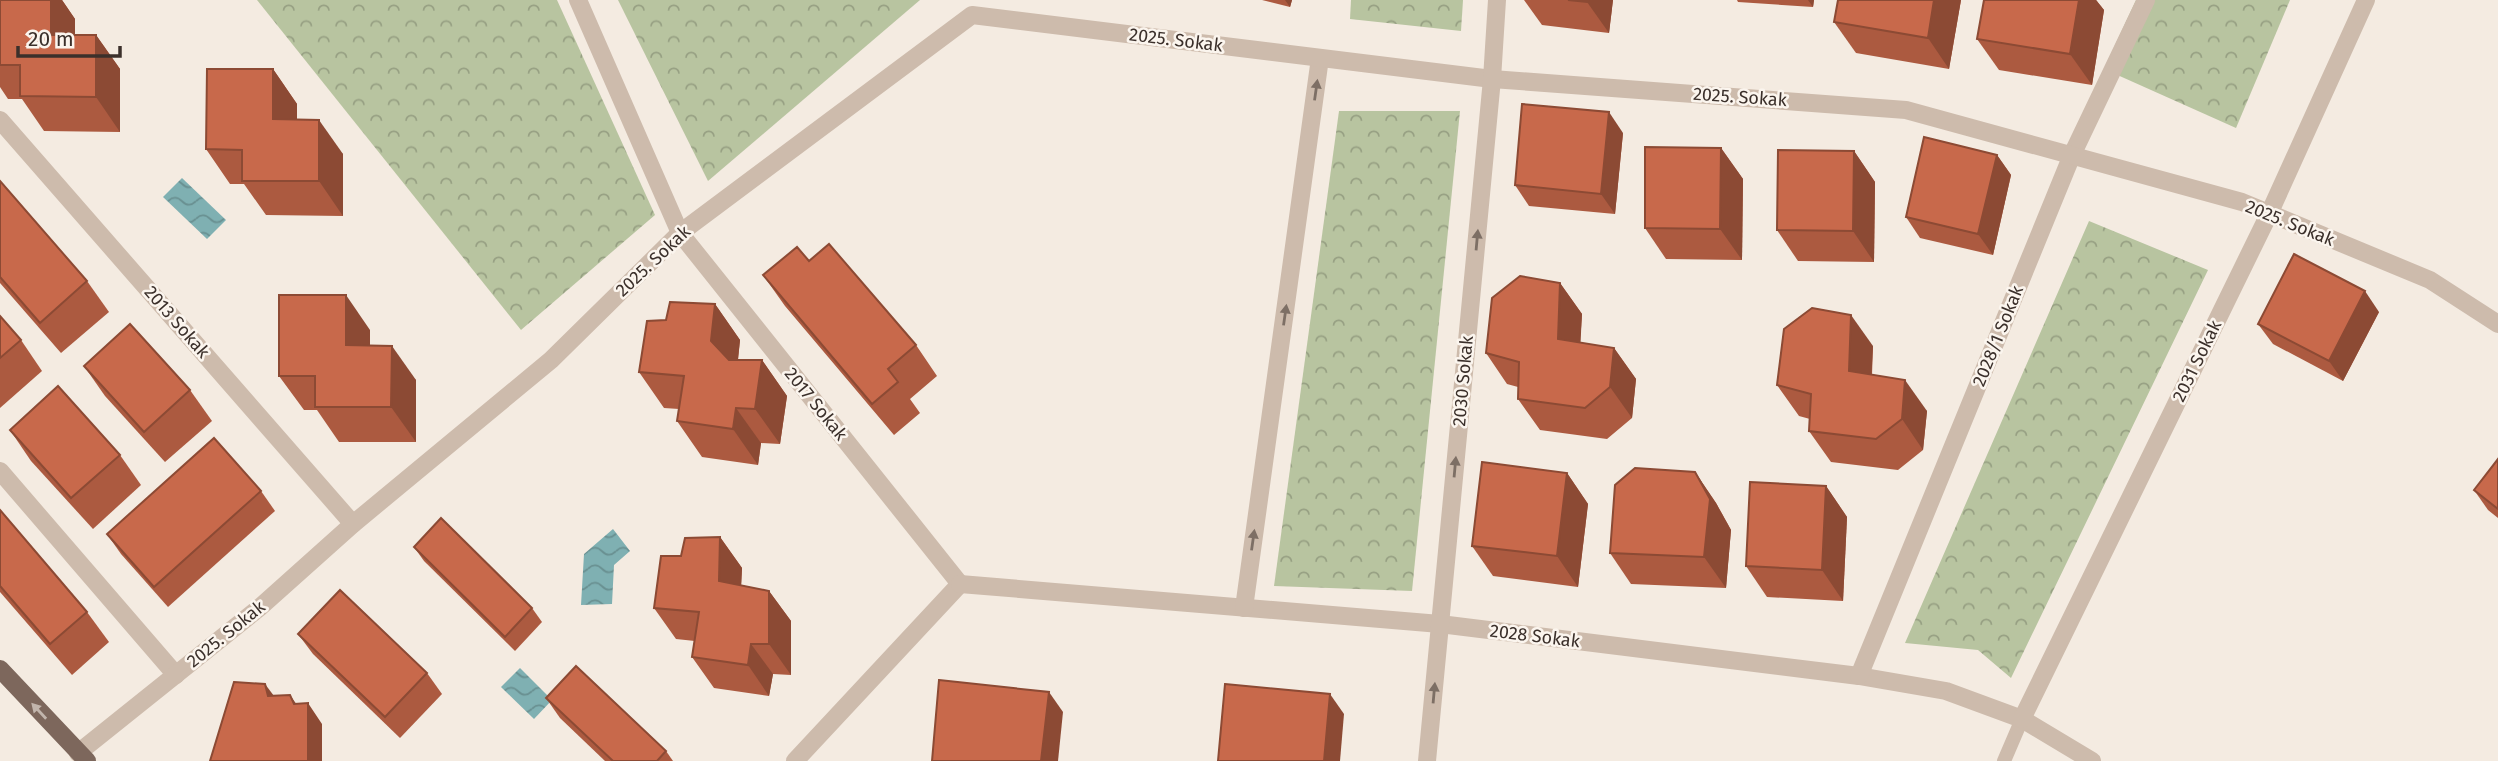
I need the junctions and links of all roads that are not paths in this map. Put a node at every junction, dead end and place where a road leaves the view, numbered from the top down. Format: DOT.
graph roads {
  1 [pos="578,0"];
  2 [pos="1497,0"];
  3 [pos="2146,0"];
  4 [pos="2366,0"];
  5 [pos="972,8"];
  6 [pos="1320,58"];
  7 [pos="1492,79"];
  8 [pos="0,120"];
  9 [pos="2072,155"];
  10 [pos="2269,214"];
  11 [pos="680,233"];
  12 [pos="2498,324"];
  13 [pos="0,471"];
  14 [pos="354,524"];
  15 [pos="960,584"];
  16 [pos="1244,608"];
  17 [pos="1440,624"];
  18 [pos="0,669"];
  19 [pos="176,675"];
  20 [pos="1859,676"];
  21 [pos="2022,719"];
  22 [pos="83,757"];
  23 [pos="795,761"];
  24 [pos="1427,761"];
  25 [pos="2004,761"];
  26 [pos="2092,761"];
  1 -- 11 [label="street, 2017 Sokak"];
  2 -- 7 [label="street, 2030 Sokak"];
  3 -- 9 [label="street, 2028/1 Sokak"];
  4 -- 10 [label="street, 2031 Sokak"];
  5 -- 6 [label="street, 2025. Sokak"];
  5 -- 11 [label="street, 2025. Sokak"];
  6 -- 7 [label="street, 2025. Sokak"];
  16 -- 6 [label="street, one-way"];
  7 -- 9 [label="street, 2025. Sokak"];
  17 -- 7 [label="street, 2030 Sokak, one-way"];
  8 -- 14 [label="street, 2013 Sokak"];
  9 -- 10 [label="street, 2025. Sokak"];
  9 -- 20 [label="street, 2028/1 Sokak"];
  10 -- 12 [label="street, 2025. Sokak"];
  10 -- 21 [label="street, 2031 Sokak"];
  11 -- 14 [label="street, 2025. Sokak"];
  11 -- 15 [label="street, 2017 Sokak"];
  13 -- 19 [label="street"];
  14 -- 19 [label="street, 2025. Sokak"];
  15 -- 16 [label="street, 2028 Sokak"];
  15 -- 23 [label="street"];
  16 -- 17 [label="street, 2028 Sokak"];
  17 -- 20 [label="street, 2028 Sokak"];
  24 -- 17 [label="street, 2030 Sokak, one-way"];
  22 -- 18 [label="main road, one-way"];
  19 -- 22 [label="street, 2025. Sokak"];
  20 -- 21 [label="street, 2028 Sokak"];
  21 -- 25 [label="lane"];
  21 -- 26 [label="street, 2028 Sokak"];
}
